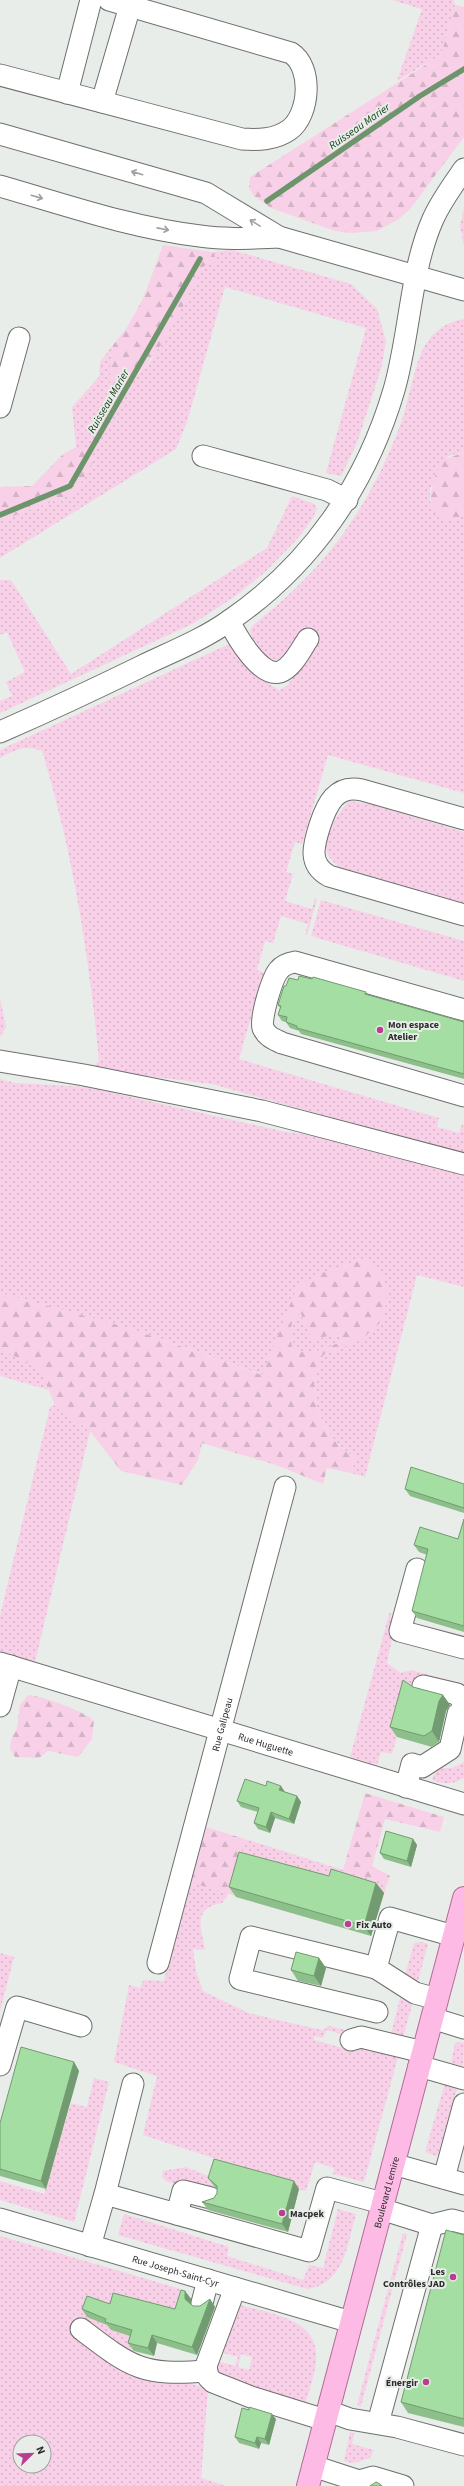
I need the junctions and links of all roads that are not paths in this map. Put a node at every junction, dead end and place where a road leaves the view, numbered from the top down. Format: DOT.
graph roads {
  1 [pos="91,0"];
  2 [pos="109,0"];
  3 [pos="130,6"];
  4 [pos="0,75"];
  5 [pos="67,93"];
  6 [pos="102,102"];
  7 [pos="0,134"];
  8 [pos="464,169"];
  9 [pos="0,186"];
  10 [pos="279,237"];
  11 [pos="415,277"];
  12 [pos="464,290"];
  13 [pos="19,338"];
  14 [pos="0,408"];
  15 [pos="203,456"];
  16 [pos="347,500"];
  17 [pos="229,621"];
  18 [pos="308,639"];
  19 [pos="0,732"];
  20 [pos="464,819"];
  21 [pos="464,915"];
  22 [pos="464,1010"];
  23 [pos="0,1061"];
  24 [pos="464,1096"];
  25 [pos="464,1164"];
  26 [pos="285,1487"];
  27 [pos="417,1569"];
  28 [pos="464,1648"];
  29 [pos="5,1664"];
  30 [pos="423,1686"];
  31 [pos="464,1703"];
  32 [pos="0,1706"];
  33 [pos="464,1711"];
  34 [pos="220,1731"];
  35 [pos="406,1787"];
  36 [pos="464,1804"];
  37 [pos="464,1898"];
  38 [pos="454,1936"];
  39 [pos="158,1963"];
  40 [pos="376,1968"];
  41 [pos="434,2009"];
  42 [pos="377,2012"];
  43 [pos="81,2026"];
  44 [pos="464,2028"];
  45 [pos="350,2040"];
  46 [pos="421,2059"];
  47 [pos="0,2065"];
  48 [pos="464,2079"];
  49 [pos="134,2084"];
  50 [pos="464,2104"];
  51 [pos="393,2164"];
  52 [pos="444,2178"];
  53 [pos="464,2184"];
  54 [pos="105,2194"];
  55 [pos="211,2198"];
  56 [pos="382,2206"];
  57 [pos="177,2214"];
  58 [pos="0,2219"];
  59 [pos="464,2223"];
  60 [pos="432,2225"];
  61 [pos="90,2246"];
  62 [pos="208,2280"];
  63 [pos="235,2288"];
  64 [pos="202,2303"];
  65 [pos="351,2322"];
  66 [pos="81,2329"];
  67 [pos="206,2371"];
  68 [pos="326,2416"];
  69 [pos="378,2423"];
  70 [pos="464,2445"];
  71 [pos="310,2476"];
  72 [pos="358,2484"];
  73 [pos="403,2486"];
  1 -- 5 [label="street"];
  2 -- 3 [label="street"];
  3 -- 6 [label="street"];
  3 -- 6 [label="street"];
  4 -- 5 [label="street"];
  5 -- 6 [label="street"];
  10 -- 7 [label="street, one-way"];
  8 -- 11 [label="street"];
  9 -- 10 [label="street, one-way"];
  10 -- 11 [label="street"];
  11 -- 12 [label="street"];
  11 -- 16 [label="street"];
  13 -- 14 [label="street"];
  15 -- 16 [label="street"];
  16 -- 17 [label="street"];
  17 -- 18 [label="street"];
  17 -- 19 [label="street"];
  20 -- 21 [label="street"];
  22 -- 24 [label="street"];
  23 -- 25 [label="street"];
  26 -- 34 [label="street, Rue Galipeau"];
  27 -- 28 [label="street"];
  29 -- 32 [label="street"];
  29 -- 34 [label="street, Rue Huguette"];
  30 -- 31 [label="street"];
  33 -- 35 [label="street"];
  34 -- 35 [label="street, Rue Huguette"];
  34 -- 39 [label="street, Rue Galipeau"];
  35 -- 36 [label="street, Rue Huguette"];
  37 -- 38 [label="main road, Boulevard Lemire"];
  38 -- 40 [label="street"];
  38 -- 41 [label="main road, Boulevard Lemire"];
  40 -- 41 [label="street"];
  40 -- 42 [label="street"];
  41 -- 44 [label="street"];
  41 -- 46 [label="main road, Boulevard Lemire"];
  43 -- 47 [label="street"];
  45 -- 46 [label="street"];
  46 -- 48 [label="street"];
  46 -- 51 [label="main road, Boulevard Lemire"];
  49 -- 54 [label="street"];
  50 -- 52 [label="street"];
  51 -- 52 [label="street"];
  51 -- 56 [label="main road, Boulevard Lemire"];
  52 -- 53 [label="street"];
  54 -- 57 [label="street"];
  54 -- 61 [label="street"];
  55 -- 57 [label="street"];
  56 -- 57 [label="street"];
  56 -- 60 [label="street"];
  56 -- 65 [label="main road, Boulevard Lemire"];
  58 -- 61 [label="street, Rue Joseph-Saint-Cyr"];
  59 -- 60 [label="street"];
  60 -- 69 [label="street"];
  61 -- 62 [label="street, Rue Joseph-Saint-Cyr"];
  62 -- 63 [label="street, Rue Joseph-Saint-Cyr"];
  62 -- 64 [label="street"];
  63 -- 65 [label="street, Rue Joseph-Saint-Cyr"];
  63 -- 67 [label="street"];
  65 -- 68 [label="main road, Boulevard Lemire"];
  66 -- 67 [label="street"];
  67 -- 68 [label="street"];
  68 -- 69 [label="street"];
  68 -- 71 [label="main road, Boulevard Lemire"];
  69 -- 70 [label="street"];
  71 -- 72 [label="street"];
  72 -- 73 [label="street"];
}
